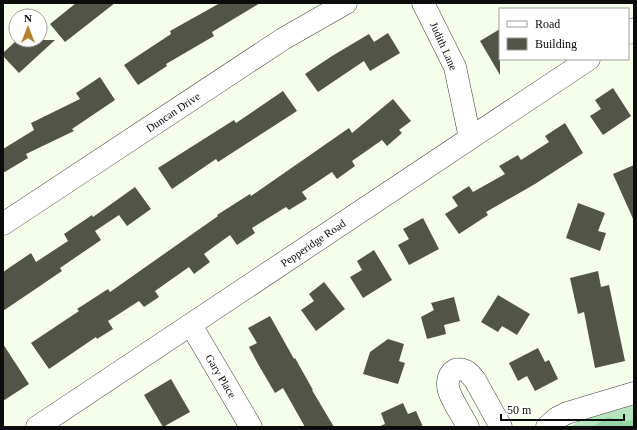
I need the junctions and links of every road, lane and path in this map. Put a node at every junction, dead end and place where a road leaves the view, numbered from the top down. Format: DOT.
graph roads {
  1 [pos="346,3"];
  2 [pos="423,3"];
  3 [pos="587,60"];
  4 [pos="470,138"];
  5 [pos="3,224"];
  6 [pos="191,325"];
  7 [pos="634,393"];
  8 [pos="37,427"];
  9 [pos="251,427"];
  10 [pos="468,427"];
  11 [pos="501,427"];
  12 [pos="547,427"];
  1 -- 5 [label="street, Duncan Drive"];
  2 -- 4 [label="street, Judith Lane"];
  3 -- 4 [label="street, Pepperidge Road"];
  4 -- 6 [label="street, Pepperidge Road"];
  6 -- 8 [label="street, Pepperidge Road"];
  6 -- 9 [label="street, Gary Place"];
  7 -- 12 [label="street"];
  10 -- 11 [label="street"];
}
